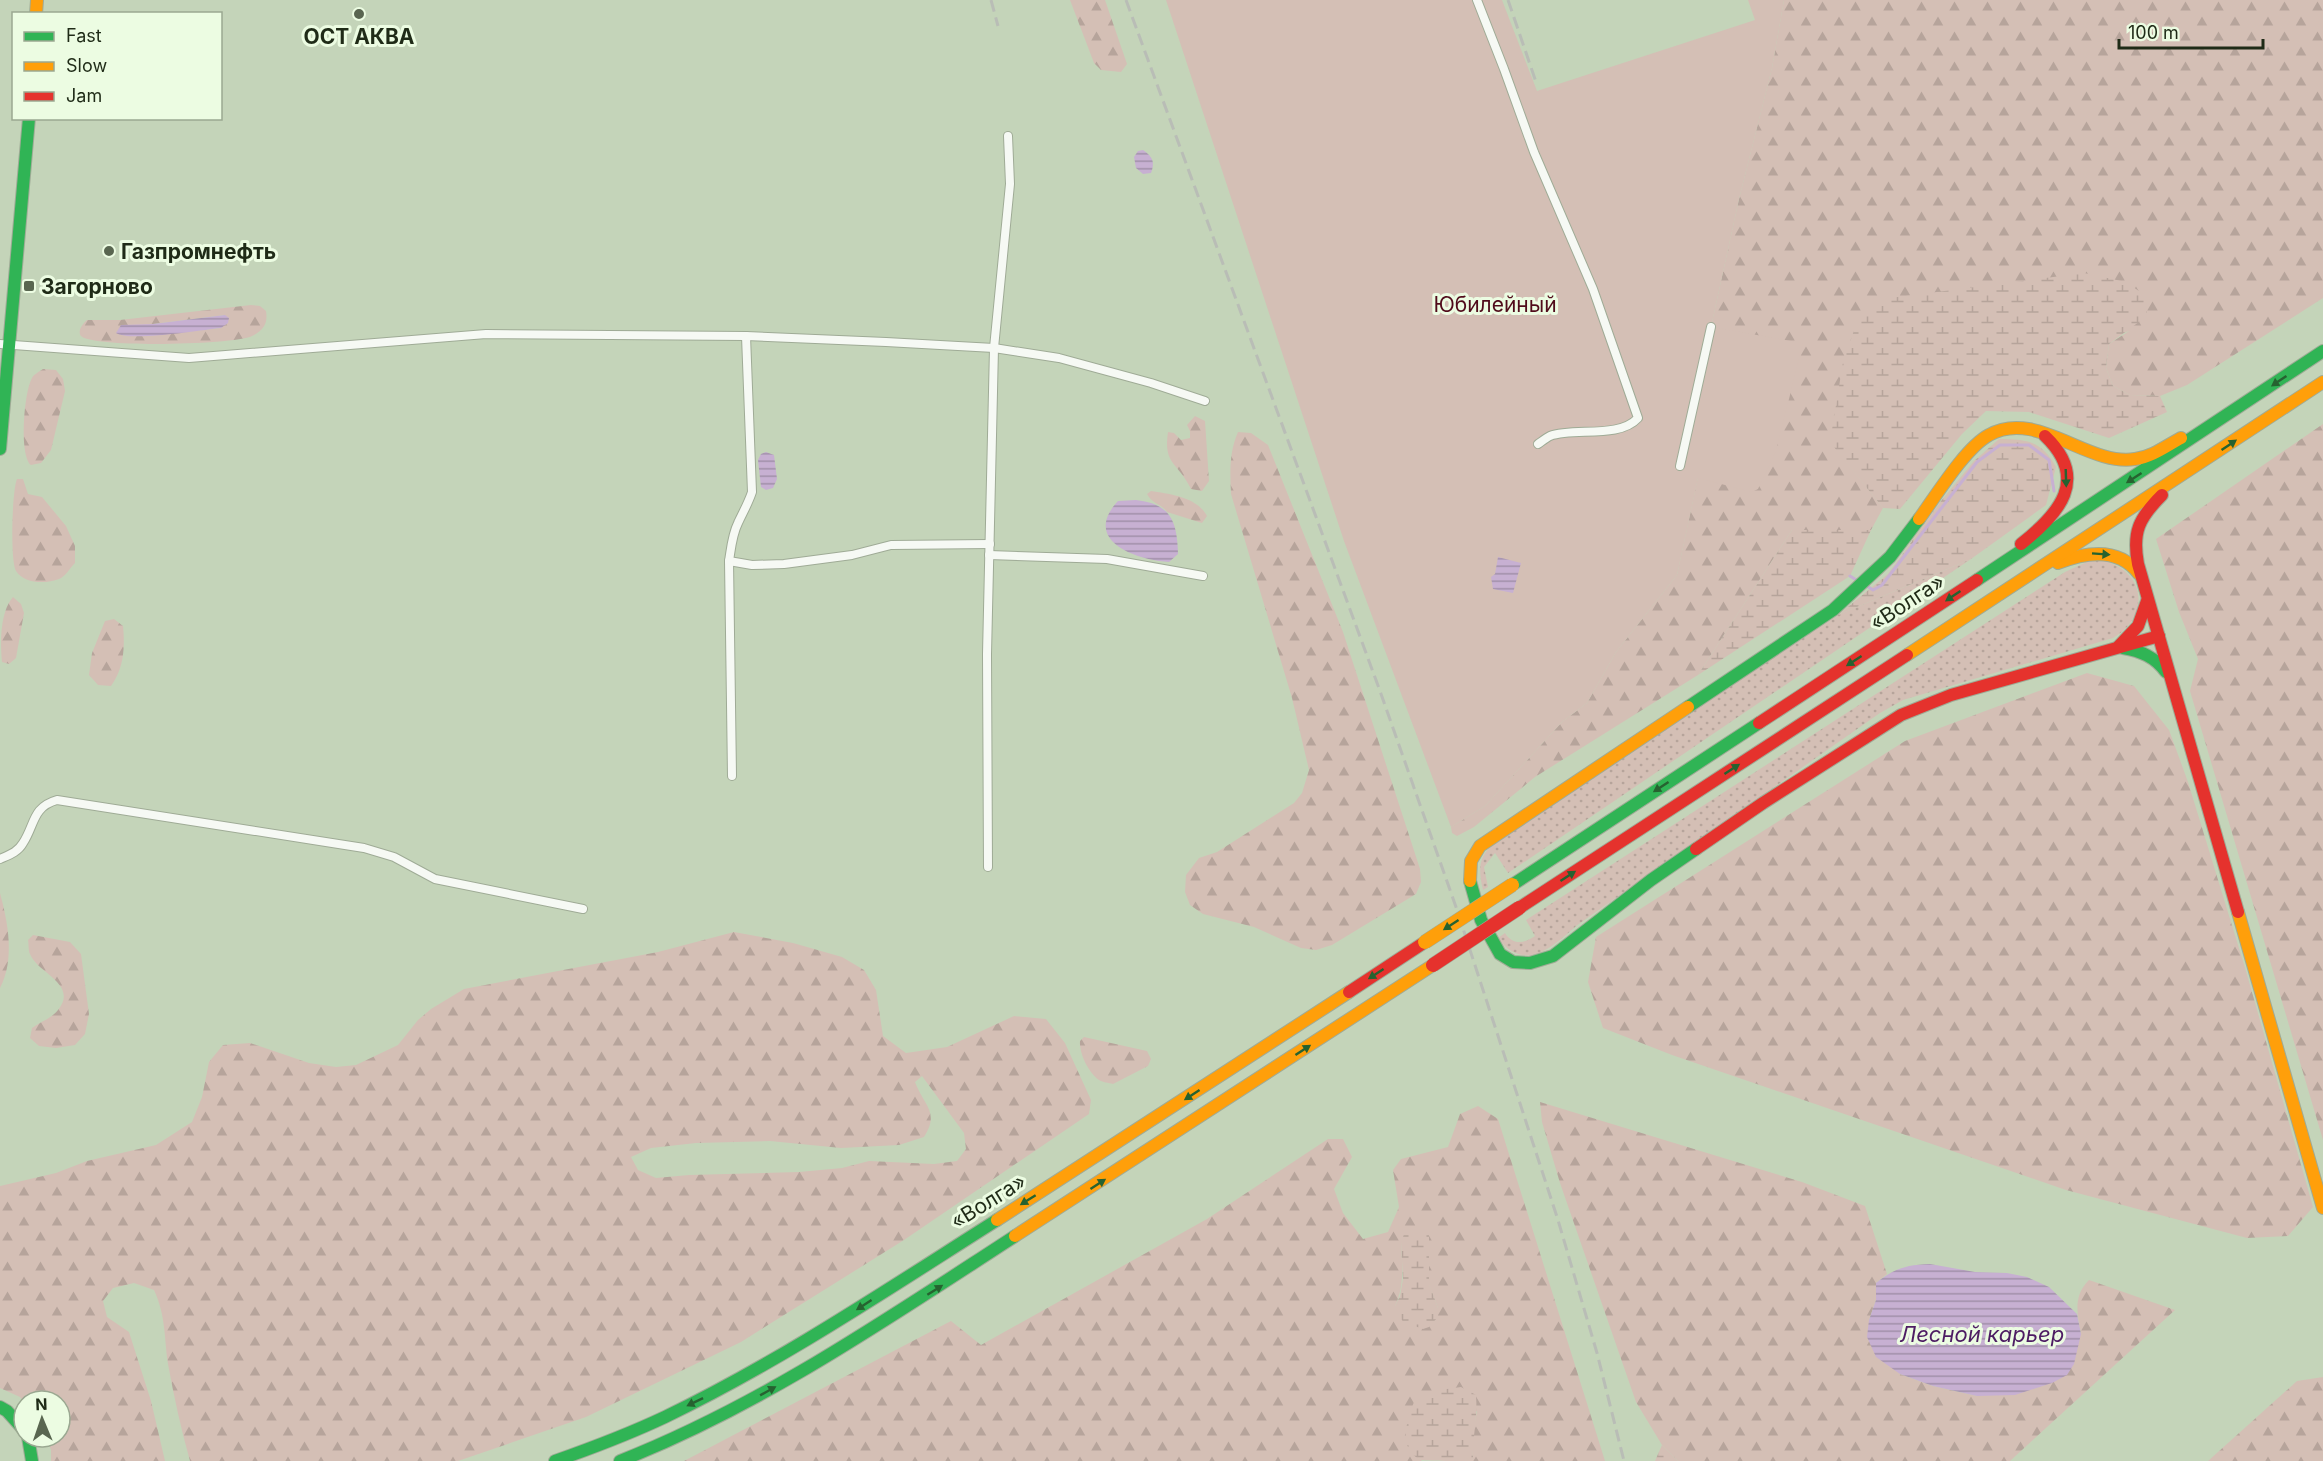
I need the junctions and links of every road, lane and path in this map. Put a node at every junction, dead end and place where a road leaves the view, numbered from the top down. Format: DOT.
graph roads {
  1 [pos="1477,0"];
  2 [pos="29,120"];
  3 [pos="1008,136"];
  4 [pos="1711,327"];
  5 [pos="746,336"];
  6 [pos="4,345"];
  7 [pos="994,348"];
  8 [pos="2323,351"];
  9 [pos="2323,382"];
  10 [pos="1205,400"];
  11 [pos="2235,411"];
  12 [pos="2036,431"];
  13 [pos="1538,444"];
  14 [pos="0,449"];
  15 [pos="1680,466"];
  16 [pos="2181,477"];
  17 [pos="990,544"];
  18 [pos="989,555"];
  19 [pos="729,561"];
  20 [pos="1203,576"];
  21 [pos="2026,577"];
  22 [pos="2141,577"];
  23 [pos="1972,584"];
  24 [pos="2147,597"];
  25 [pos="2158,636"];
  26 [pos="2113,649"];
  27 [pos="2170,678"];
  28 [pos="732,776"];
  29 [pos="0,859"];
  30 [pos="988,867"];
  31 [pos="583,909"];
  32 [pos="2323,1208"];
  33 [pos="0,1407"];
  34 [pos="12,1417"];
  35 [pos="555,1461"];
  36 [pos="620,1461"];
  1 -- 13 [label="street"];
  2 -- 6 [label="main road"];
  3 -- 7 [label="street"];
  4 -- 15 [label="street"];
  5 -- 6 [label="street"];
  5 -- 7 [label="street"];
  5 -- 19 [label="street"];
  6 -- 14 [label="main road"];
  7 -- 10 [label="street"];
  7 -- 17 [label="street"];
  8 -- 11 [label="main road, «Волга», one-way"];
  16 -- 9 [label="main road, «Волга», one-way"];
  11 -- 12 [label="main road"];
  11 -- 23 [label="main road, «Волга», one-way"];
  12 -- 23 [label="main road, one-way"];
  12 -- 26 [label="main road"];
  16 -- 21 [label="main road, «Волга»"];
  16 -- 22 [label="main road"];
  17 -- 18 [label="street"];
  17 -- 19 [label="street"];
  18 -- 20 [label="street"];
  18 -- 30 [label="street"];
  19 -- 28 [label="street"];
  21 -- 22 [label="main road, one-way"];
  36 -- 21 [label="main road, «Волга», one-way, bridge"];
  22 -- 24 [label="main road"];
  23 -- 35 [label="main road, «Волга», one-way, bridge"];
  24 -- 25 [label="main road"];
  24 -- 26 [label="main road"];
  25 -- 26 [label="main road"];
  25 -- 27 [label="main road"];
  26 -- 27 [label="main road"];
  27 -- 32 [label="main road"];
  29 -- 31 [label="street"];
  33 -- 34 [label="main road"];
}
